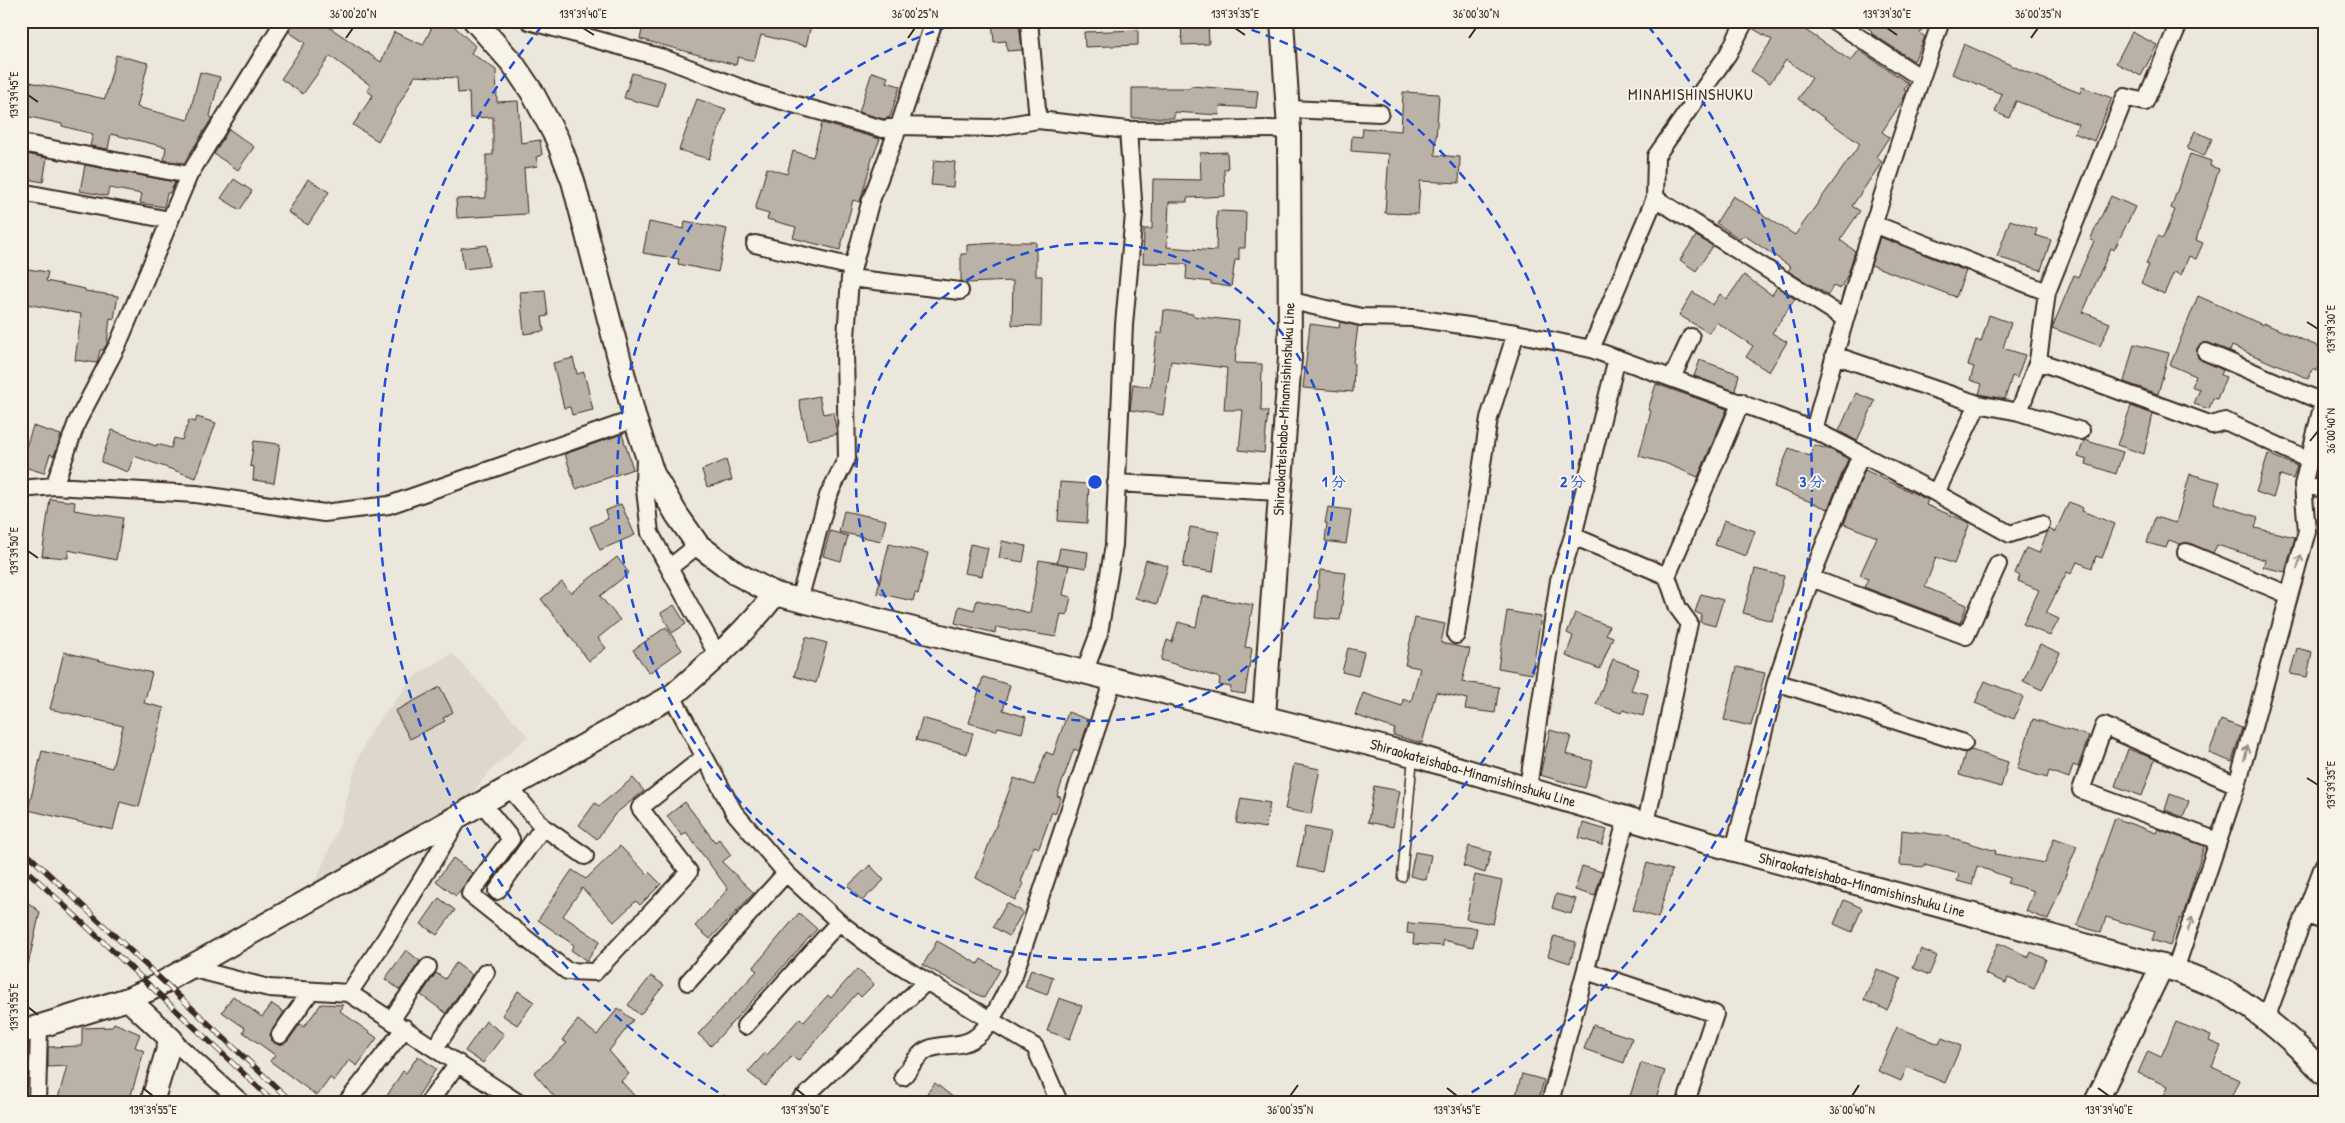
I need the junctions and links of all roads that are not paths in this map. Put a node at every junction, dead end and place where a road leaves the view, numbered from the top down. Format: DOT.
graph roads {
  1 [pos="284,21"];
  2 [pos="475,21"];
  3 [pos="529,21"];
  4 [pos="934,21"];
  5 [pos="1029,21"];
  6 [pos="1282,21"];
  7 [pos="1745,21"];
  8 [pos="1834,21"];
  9 [pos="1941,21"];
  10 [pos="2180,21"];
  11 [pos="1921,78"];
  12 [pos="1380,113"];
  13 [pos="1289,119"];
  14 [pos="1038,120"];
  15 [pos="899,126"];
  16 [pos="1128,130"];
  17 [pos="21,143"];
  18 [pos="189,175"];
  19 [pos="21,192"];
  20 [pos="1655,198"];
  21 [pos="170,220"];
  22 [pos="1874,224"];
  23 [pos="756,244"];
  24 [pos="852,272"];
  25 [pos="960,291"];
  26 [pos="2047,292"];
  27 [pos="1292,301"];
  28 [pos="1844,318"];
  29 [pos="1516,333"];
  30 [pos="1692,337"];
  31 [pos="1591,349"];
  32 [pos="2206,352"];
  33 [pos="1834,355"];
  34 [pos="1617,358"];
  35 [pos="2038,361"];
  36 [pos="1672,378"];
  37 [pos="2324,401"];
  38 [pos="1741,402"];
  39 [pos="1978,404"];
  40 [pos="2018,412"];
  41 [pos="635,419"];
  42 [pos="1814,430"];
  43 [pos="2082,431"];
  44 [pos="645,452"];
  45 [pos="1861,454"];
  46 [pos="2309,460"];
  47 [pos="1116,483"];
  48 [pos="2303,485"];
  49 [pos="54,486"];
  50 [pos="21,489"];
  51 [pos="2324,489"];
  52 [pos="1280,492"];
  53 [pos="1936,494"];
  54 [pos="2042,524"];
  55 [pos="1572,536"];
  56 [pos="698,545"];
  57 [pos="2186,552"];
  58 [pos="1998,564"];
  59 [pos="669,568"];
  60 [pos="1667,576"];
  61 [pos="1812,578"];
  62 [pos="775,594"];
  63 [pos="2289,595"];
  64 [pos="799,600"];
  65 [pos="1456,635"];
  66 [pos="718,656"];
  67 [pos="1084,673"];
  68 [pos="1114,680"];
  69 [pos="1776,682"];
  70 [pos="672,696"];
  71 [pos="1264,716"];
  72 [pos="1964,743"];
  73 [pos="1413,754"];
  74 [pos="704,757"];
  75 [pos="2237,785"];
  76 [pos="509,788"];
  77 [pos="1528,788"];
  78 [pos="482,802"];
  79 [pos="461,815"];
  80 [pos="1636,820"];
  81 [pos="544,827"];
  82 [pos="2218,841"];
  83 [pos="1734,850"];
  84 [pos="585,856"];
  85 [pos="2324,864"];
  86 [pos="786,873"];
  87 [pos="1402,878"];
  88 [pos="497,891"];
  89 [pos="2306,915"];
  90 [pos="839,922"];
  91 [pos="2324,922"];
  92 [pos="428,967"];
  93 [pos="190,968"];
  94 [pos="2168,968"];
  95 [pos="1586,971"];
  96 [pos="486,972"];
  97 [pos="927,981"];
  98 [pos="688,982"];
  99 [pos="311,990"];
  100 [pos="349,993"];
  101 [pos="128,999"];
  102 [pos="992,1018"];
  103 [pos="2265,1020"];
  104 [pos="398,1024"];
  105 [pos="745,1026"];
  106 [pos="30,1029"];
  107 [pos="280,1035"];
  108 [pos="171,1039"];
  109 [pos="436,1048"];
  110 [pos="458,1063"];
  111 [pos="2324,1074"];
  112 [pos="903,1077"];
  113 [pos="226,1094"];
  114 [pos="511,1100"];
  115 [pos="37,1102"];
  116 [pos="152,1102"];
  117 [pos="241,1102"];
  118 [pos="347,1102"];
  119 [pos="429,1102"];
  120 [pos="799,1102"];
  121 [pos="1059,1102"];
  122 [pos="1550,1102"];
  123 [pos="1686,1102"];
  124 [pos="2096,1102"];
  1 -- 18 [label="street"];
  2 -- 41 [label="street"];
  3 -- 15 [label="street"];
  4 -- 15 [label="street"];
  5 -- 14 [label="street"];
  6 -- 13 [label="street, Shiraokateishaba-Minamishinshuku Line"];
  7 -- 20 [label="street"];
  8 -- 11 [label="street"];
  9 -- 11 [label="street"];
  10 -- 26 [label="street"];
  11 -- 22 [label="street"];
  12 -- 13 [label="street"];
  13 -- 16 [label="street"];
  13 -- 27 [label="street, Shiraokateishaba-Minamishinshuku Line"];
  14 -- 15 [label="street"];
  14 -- 16 [label="street"];
  15 -- 24 [label="street"];
  16 -- 47 [label="street"];
  17 -- 18 [label="street"];
  18 -- 21 [label="street"];
  19 -- 21 [label="street"];
  20 -- 28 [label="street"];
  20 -- 31 [label="street"];
  21 -- 49 [label="street"];
  22 -- 26 [label="street"];
  22 -- 28 [label="street"];
  23 -- 24 [label="street"];
  24 -- 25 [label="street"];
  24 -- 64 [label="street"];
  26 -- 35 [label="street"];
  27 -- 29 [label="street"];
  27 -- 52 [label="street, Shiraokateishaba-Minamishinshuku Line"];
  28 -- 33 [label="street"];
  29 -- 31 [label="street"];
  29 -- 65 [label="street"];
  30 -- 36 [label="street"];
  31 -- 34 [label="street"];
  32 -- 37 [label="street"];
  33 -- 39 [label="street"];
  33 -- 42 [label="street"];
  34 -- 36 [label="street"];
  34 -- 55 [label="street"];
  35 -- 40 [label="street"];
  35 -- 46 [label="street"];
  36 -- 38 [label="street"];
  37 -- 46 [label="street"];
  38 -- 42 [label="street"];
  38 -- 60 [label="street"];
  39 -- 40 [label="street"];
  39 -- 53 [label="street"];
  40 -- 43 [label="street"];
  41 -- 44 [label="street"];
  41 -- 49 [label="street"];
  42 -- 45 [label="street"];
  44 -- 56 [label="street"];
  44 -- 59 [label="street"];
  45 -- 53 [label="street"];
  45 -- 61 [label="street"];
  46 -- 48 [label="street"];
  47 -- 52 [label="street"];
  47 -- 67 [label="street"];
  48 -- 51 [label="street"];
  63 -- 48 [label="street, one-way"];
  49 -- 50 [label="street"];
  52 -- 71 [label="street, Shiraokateishaba-Minamishinshuku Line"];
  53 -- 54 [label="street"];
  55 -- 60 [label="street"];
  55 -- 77 [label="street"];
  56 -- 59 [label="street"];
  56 -- 62 [label="street"];
  57 -- 63 [label="street"];
  58 -- 61 [label="street"];
  59 -- 66 [label="street"];
  60 -- 80 [label="street"];
  61 -- 69 [label="street"];
  62 -- 64 [label="street"];
  62 -- 66 [label="street"];
  75 -- 63 [label="street, one-way"];
  64 -- 67 [label="street"];
  66 -- 70 [label="street"];
  67 -- 68 [label="street"];
  68 -- 71 [label="street"];
  68 -- 102 [label="street"];
  69 -- 72 [label="street"];
  69 -- 83 [label="street"];
  70 -- 74 [label="street"];
  70 -- 76 [label="street"];
  71 -- 73 [label="street, Shiraokateishaba-Minamishinshuku Line"];
  73 -- 77 [label="street, Shiraokateishaba-Minamishinshuku Line"];
  73 -- 87 [label="lane"];
  74 -- 78 [label="street"];
  74 -- 86 [label="street"];
  75 -- 82 [label="street"];
  75 -- 82 [label="street"];
  76 -- 78 [label="street"];
  76 -- 81 [label="street"];
  77 -- 80 [label="street, Shiraokateishaba-Minamishinshuku Line"];
  78 -- 79 [label="street"];
  79 -- 93 [label="street"];
  79 -- 100 [label="street"];
  80 -- 83 [label="street, Shiraokateishaba-Minamishinshuku Line"];
  80 -- 95 [label="street"];
  81 -- 84 [label="street"];
  81 -- 88 [label="street"];
  94 -- 82 [label="street, one-way"];
  83 -- 94 [label="street, Shiraokateishaba-Minamishinshuku Line"];
  85 -- 89 [label="street"];
  86 -- 90 [label="street"];
  86 -- 98 [label="street"];
  89 -- 91 [label="street"];
  89 -- 103 [label="street"];
  90 -- 97 [label="street"];
  90 -- 105 [label="street"];
  92 -- 104 [label="street"];
  93 -- 99 [label="street"];
  93 -- 101 [label="street"];
  94 -- 103 [label="street, Shiraokateishaba-Minamishinshuku Line"];
  94 -- 124 [label="street"];
  95 -- 122 [label="street"];
  95 -- 123 [label="street"];
  96 -- 109 [label="street"];
  97 -- 102 [label="street"];
  97 -- 120 [label="street"];
  99 -- 100 [label="street"];
  99 -- 107 [label="street"];
  100 -- 104 [label="street"];
  101 -- 106 [label="street"];
  101 -- 108 [label="street"];
  102 -- 112 [label="street"];
  102 -- 121 [label="street"];
  103 -- 111 [label="street, Shiraokateishaba-Minamishinshuku Line"];
  104 -- 109 [label="street"];
  104 -- 118 [label="street"];
  106 -- 115 [label="street"];
  108 -- 113 [label="street"];
  108 -- 116 [label="street"];
  109 -- 110 [label="street"];
  110 -- 114 [label="street"];
  110 -- 119 [label="street"];
  113 -- 117 [label="street"];
}
